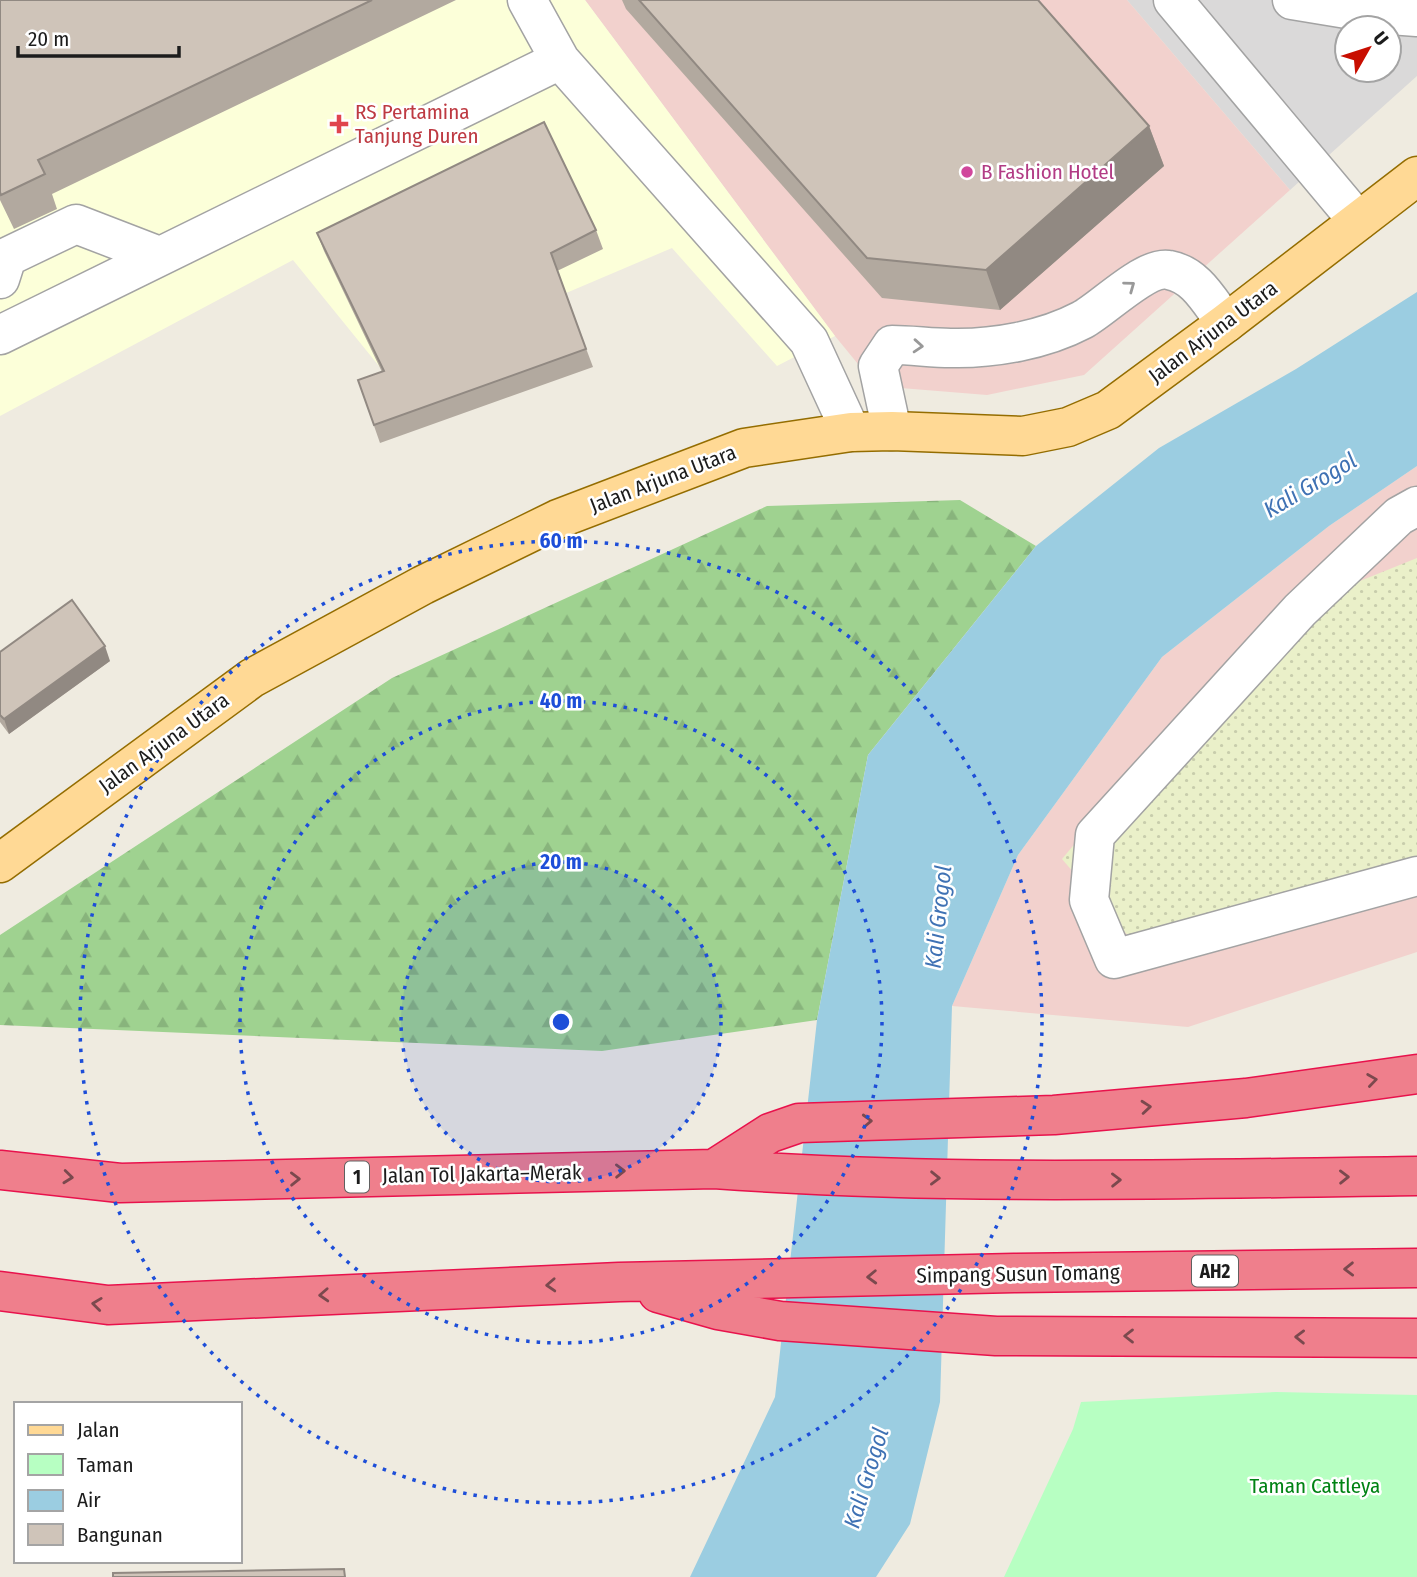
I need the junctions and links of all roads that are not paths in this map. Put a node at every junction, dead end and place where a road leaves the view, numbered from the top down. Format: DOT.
graph roads {
  1 [pos="527,0"];
  2 [pos="1174,0"];
  3 [pos="1292,0"];
  4 [pos="1417,17"];
  5 [pos="560,60"];
  6 [pos="1417,176"];
  7 [pos="1358,221"];
  8 [pos="159,256"];
  9 [pos="0,279"];
  10 [pos="1226,323"];
  11 [pos="0,335"];
  12 [pos="892,431"];
  13 [pos="851,432"];
  14 [pos="1417,506"];
  15 [pos="0,863"];
  16 [pos="1417,876"];
  17 [pos="1417,1074"];
  18 [pos="714,1169"];
  19 [pos="0,1170"];
  20 [pos="1417,1176"];
  21 [pos="1417,1268"];
  22 [pos="619,1282"];
  23 [pos="0,1291"];
  24 [pos="1417,1338"];
  1 -- 5 [label="street"];
  2 -- 7 [label="street"];
  3 -- 4 [label="street"];
  5 -- 8 [label="street"];
  5 -- 13 [label="street"];
  6 -- 7 [label="main road, Jalan Arjuna Utara"];
  7 -- 10 [label="main road, Jalan Arjuna Utara"];
  8 -- 9 [label="street"];
  8 -- 11 [label="street"];
  10 -- 12 [label="main road, Jalan Arjuna Utara"];
  12 -- 10 [label="street, one-way"];
  12 -- 13 [label="main road, Jalan Arjuna Utara"];
  13 -- 15 [label="main road, Jalan Arjuna Utara"];
  14 -- 16 [label="street"];
  18 -- 17 [label="highway, one-way"];
  19 -- 18 [label="highway, Jalan Tol Jakarta–Merak / 1, one-way"];
  18 -- 20 [label="highway, one-way"];
  21 -- 22 [label="highway, Simpang Susun Tomang / AH2, one-way"];
  22 -- 23 [label="highway, one-way"];
  24 -- 22 [label="highway, one-way"];
}
